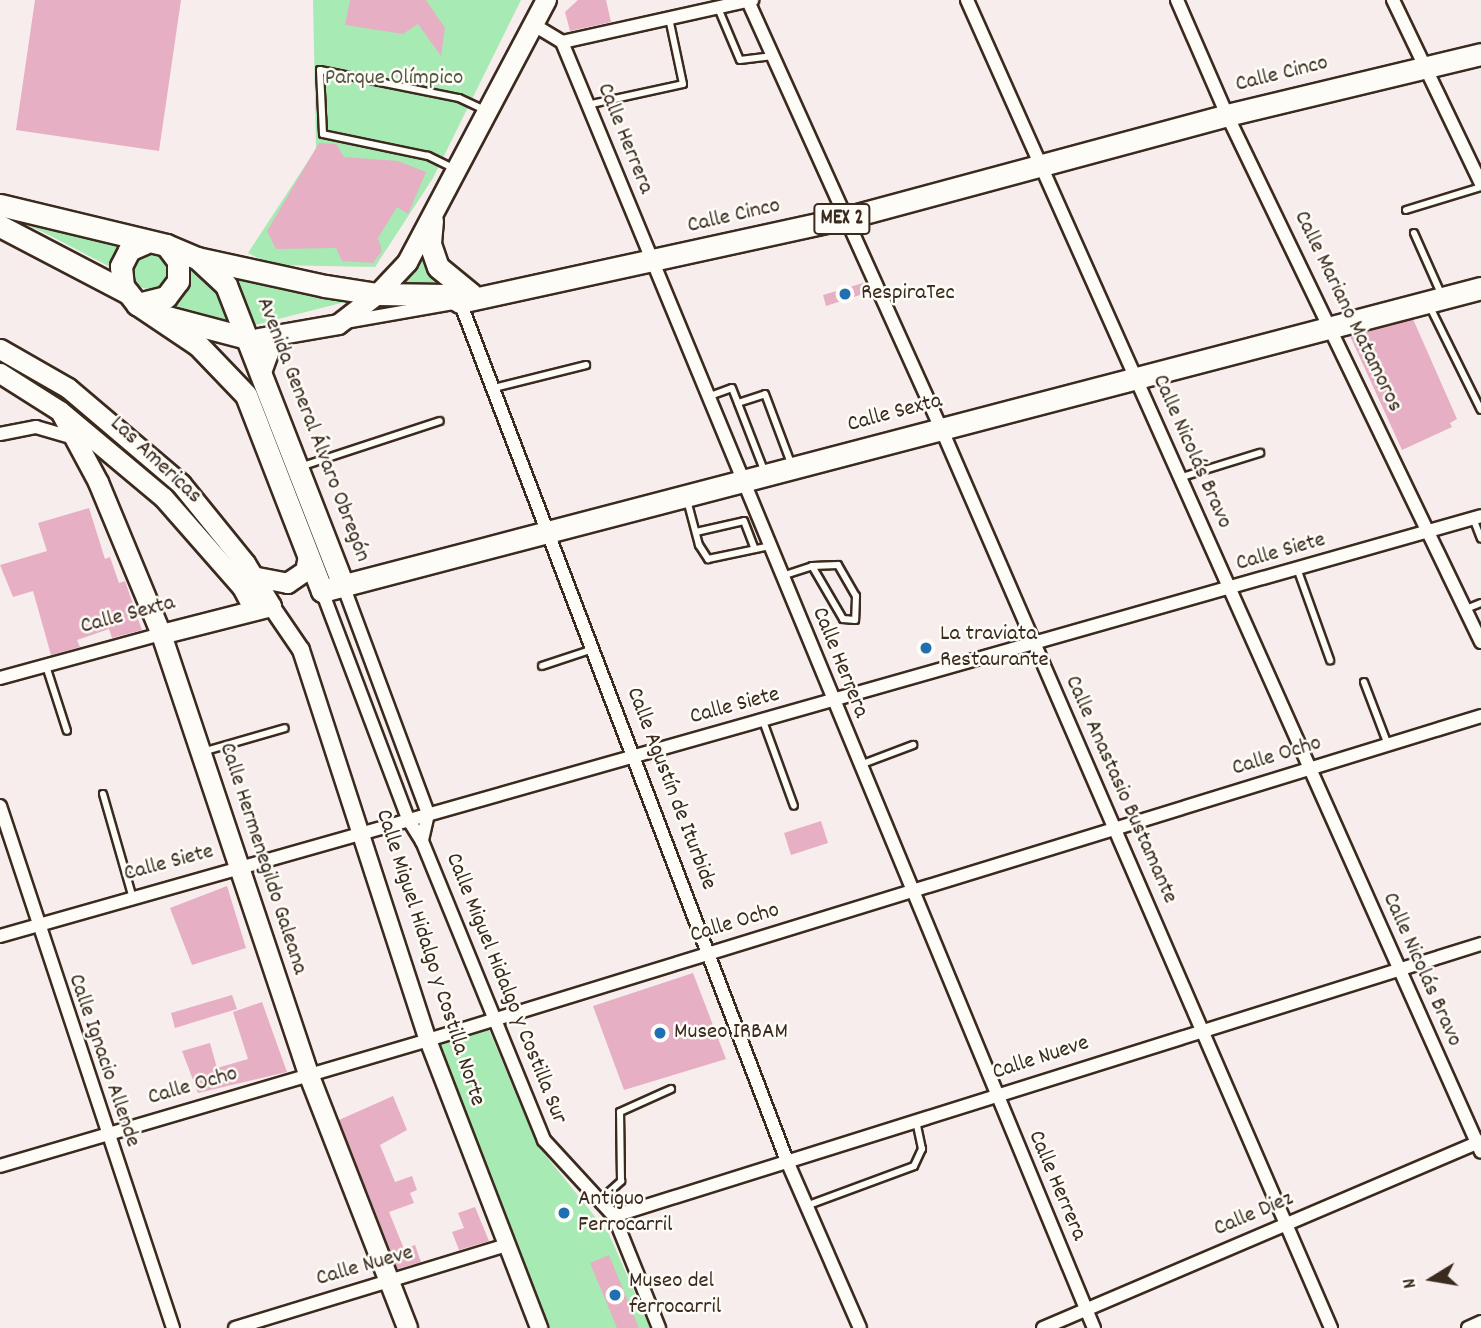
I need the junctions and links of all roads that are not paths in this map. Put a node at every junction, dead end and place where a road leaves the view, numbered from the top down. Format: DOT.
graph roads {
  1 [pos="546,0"];
  2 [pos="750,0"];
  3 [pos="967,0"];
  4 [pos="1177,0"];
  5 [pos="1392,0"];
  6 [pos="718,8"];
  7 [pos="669,18"];
  8 [pos="534,25"];
  9 [pos="562,42"];
  10 [pos="1481,54"];
  11 [pos="773,56"];
  12 [pos="1425,67"];
  13 [pos="587,105"];
  14 [pos="488,112"];
  15 [pos="1227,115"];
  16 [pos="1039,166"];
  17 [pos="1478,170"];
  18 [pos="458,171"];
  19 [pos="1481,185"];
  20 [pos="0,205"];
  21 [pos="1406,210"];
  22 [pos="846,218"];
  23 [pos="432,220"];
  24 [pos="0,226"];
  25 [pos="1414,233"];
  26 [pos="156,244"];
  27 [pos="197,258"];
  28 [pos="652,263"];
  29 [pos="1481,288"];
  30 [pos="377,294"];
  31 [pos="464,295"];
  32 [pos="1435,300"];
  33 [pos="140,304"];
  34 [pos="338,324"];
  35 [pos="1332,326"];
  36 [pos="273,336"];
  37 [pos="251,339"];
  38 [pos="0,349"];
  39 [pos="586,365"];
  40 [pos="261,369"];
  41 [pos="0,373"];
  42 [pos="1134,377"];
  43 [pos="494,388"];
  44 [pos="709,397"];
  45 [pos="738,404"];
  46 [pos="1481,410"];
  47 [pos="60,411"];
  48 [pos="440,421"];
  49 [pos="941,428"];
  50 [pos="0,433"];
  51 [pos="78,439"];
  52 [pos="1260,453"];
  53 [pos="130,467"];
  54 [pos="793,468"];
  55 [pos="288,471"];
  56 [pos="766,475"];
  57 [pos="1179,478"];
  58 [pos="744,481"];
  59 [pos="98,482"];
  60 [pos="181,484"];
  61 [pos="686,494"];
  62 [pos="163,497"];
  63 [pos="1477,517"];
  64 [pos="549,532"];
  65 [pos="695,532"];
  66 [pos="1429,532"];
  67 [pos="1481,539"];
  68 [pos="770,545"];
  69 [pos="755,549"];
  70 [pos="308,556"];
  71 [pos="812,566"];
  72 [pos="1298,571"];
  73 [pos="253,576"];
  74 [pos="782,576"];
  75 [pos="343,585"];
  76 [pos="1230,590"];
  77 [pos="322,591"];
  78 [pos="1481,603"];
  79 [pos="262,608"];
  80 [pos="1466,609"];
  81 [pos="160,634"];
  82 [pos="1481,642"];
  83 [pos="1034,645"];
  84 [pos="595,649"];
  85 [pos="1330,660"];
  86 [pos="46,665"];
  87 [pos="542,666"];
  88 [pos="0,678"];
  89 [pos="1364,682"];
  90 [pos="832,702"];
  91 [pos="1481,716"];
  92 [pos="394,721"];
  93 [pos="763,721"];
  94 [pos="285,727"];
  95 [pos="375,729"];
  96 [pos="67,731"];
  97 [pos="912,745"];
  98 [pos="1388,745"];
  99 [pos="200,752"];
  100 [pos="636,755"];
  101 [pos="858,766"];
  102 [pos="1308,769"];
  103 [pos="103,794"];
  104 [pos="0,806"];
  105 [pos="794,806"];
  106 [pos="428,814"];
  107 [pos="408,819"];
  108 [pos="1114,830"];
  109 [pos="363,831"];
  110 [pos="422,841"];
  111 [pos="237,867"];
  112 [pos="910,892"];
  113 [pos="132,895"];
  114 [pos="36,926"];
  115 [pos="1,935"];
  116 [pos="1481,944"];
  117 [pos="710,954"];
  118 [pos="1397,970"];
  119 [pos="496,1019"];
  120 [pos="1202,1030"];
  121 [pos="428,1040"];
  122 [pos="309,1076"];
  123 [pos="671,1089"];
  124 [pos="995,1096"];
  125 [pos="915,1121"];
  126 [pos="105,1133"];
  127 [pos="1480,1145"];
  128 [pos="787,1161"];
  129 [pos="0,1166"];
  130 [pos="597,1202"];
  131 [pos="806,1206"];
  132 [pos="614,1216"];
  133 [pos="1286,1223"];
  134 [pos="507,1245"];
  135 [pos="387,1285"];
  136 [pos="1087,1310"];
  137 [pos="1481,1322"];
  138 [pos="173,1328"];
  139 [pos="234,1328"];
  140 [pos="407,1328"];
  141 [pos="539,1328"];
  142 [pos="659,1328"];
  143 [pos="860,1328"];
  144 [pos="1043,1328"];
  145 [pos="1094,1328"];
  146 [pos="1331,1328"];
  147 [pos="1468,1328"];
  1 -- 8 [label="main road"];
  2 -- 6 [label="street"];
  2 -- 11 [label="street, Calle Anastasio Bustamante"];
  3 -- 16 [label="street, Calle Nicolás Bravo"];
  4 -- 15 [label="street, Calle Mariano Matamoros"];
  5 -- 12 [label="street"];
  6 -- 7 [label="street"];
  6 -- 11 [label="lane"];
  7 -- 9 [label="street"];
  7 -- 13 [label="lane"];
  8 -- 9 [label="street"];
  8 -- 14 [label="main road"];
  9 -- 13 [label="street, Calle Herrera"];
  10 -- 12 [label="main road, Calle Cinco / MEX 2"];
  11 -- 22 [label="street, Calle Anastasio Bustamante"];
  12 -- 15 [label="main road, Calle Cinco / MEX 2"];
  12 -- 17 [label="street"];
  13 -- 28 [label="street, Calle Herrera"];
  14 -- 18 [label="main road"];
  14 -- 18 [label="lane"];
  15 -- 16 [label="main road, Calle Cinco / MEX 2"];
  15 -- 35 [label="street, Calle Mariano Matamoros"];
  16 -- 22 [label="main road, Calle Cinco / MEX 2"];
  16 -- 42 [label="street, Calle Nicolás Bravo"];
  17 -- 19 [label="street"];
  18 -- 23 [label="main road"];
  19 -- 21 [label="lane"];
  20 -- 26 [label="main road, Avenida General Álvaro Obregón"];
  22 -- 28 [label="main road, Calle Cinco / MEX 2"];
  22 -- 49 [label="street, Calle Anastasio Bustamante"];
  23 -- 30 [label="main road"];
  23 -- 31 [label="main road"];
  24 -- 33 [label="main road, Avenida General Álvaro Obregón"];
  25 -- 32 [label="lane"];
  26 -- 27 [label="main road, Avenida General Álvaro Obregón"];
  26 -- 33 [label="main road"];
  26 -- 33 [label="main road"];
  27 -- 30 [label="main road, Calle Cinco / MEX 2"];
  27 -- 37 [label="main road, Avenida General Álvaro Obregón"];
  28 -- 31 [label="main road, Calle Cinco / MEX 2"];
  28 -- 44 [label="street, Calle Herrera"];
  29 -- 32 [label="main road, Calle Sexta"];
  30 -- 31 [label="main road, Calle Cinco / MEX 2"];
  30 -- 34 [label="main road"];
  31 -- 34 [label="street"];
  31 -- 43 [label="street, Calle Agustín de Iturbide"];
  32 -- 35 [label="main road, Calle Sexta"];
  32 -- 46 [label="lane"];
  33 -- 37 [label="main road"];
  33 -- 55 [label="main road, Avenida General Álvaro Obregón"];
  34 -- 36 [label="main road"];
  35 -- 42 [label="main road, Calle Sexta"];
  35 -- 66 [label="street, Calle Mariano Matamoros"];
  36 -- 37 [label="main road"];
  36 -- 40 [label="main road"];
  37 -- 40 [label="main road, Avenida General Álvaro Obregón"];
  38 -- 60 [label="main road, Las Americas"];
  39 -- 43 [label="lane"];
  40 -- 55 [label="main road, Avenida General Álvaro Obregón"];
  41 -- 47 [label="main road, Las Americas"];
  42 -- 49 [label="main road, Calle Sexta"];
  42 -- 57 [label="street, Calle Nicolás Bravo"];
  43 -- 64 [label="street, Calle Agustín de Iturbide"];
  44 -- 45 [label="lane"];
  44 -- 58 [label="street, Calle Herrera"];
  45 -- 54 [label="lane"];
  45 -- 56 [label="lane"];
  47 -- 51 [label="main road, Calle Hermenegildo Galeana"];
  47 -- 53 [label="main road, Las Americas"];
  48 -- 55 [label="lane"];
  49 -- 54 [label="main road, Calle Sexta"];
  49 -- 83 [label="street, Calle Anastasio Bustamante"];
  50 -- 51 [label="street"];
  51 -- 59 [label="main road, Calle Hermenegildo Galeana"];
  52 -- 57 [label="lane"];
  53 -- 59 [label="main road"];
  53 -- 62 [label="main road, Las Americas"];
  54 -- 56 [label="main road, Calle Sexta"];
  55 -- 70 [label="main road, Avenida General Álvaro Obregón"];
  55 -- 75 [label="main road, Avenida General Álvaro Obregón"];
  56 -- 58 [label="main road, Calle Sexta"];
  57 -- 76 [label="street, Calle Nicolás Bravo"];
  58 -- 61 [label="main road, Calle Sexta"];
  58 -- 68 [label="street, Calle Herrera"];
  59 -- 81 [label="main road, Calle Hermenegildo Galeana"];
  60 -- 62 [label="main road"];
  60 -- 73 [label="main road, Las Americas"];
  61 -- 64 [label="main road, Calle Sexta"];
  61 -- 65 [label="lane"];
  62 -- 79 [label="main road, Las Americas"];
  63 -- 66 [label="street, Calle Siete"];
  63 -- 67 [label="lane"];
  64 -- 75 [label="main road, Calle Sexta"];
  64 -- 84 [label="street, Calle Agustín de Iturbide"];
  65 -- 69 [label="lane"];
  65 -- 69 [label="lane"];
  66 -- 72 [label="street, Calle Siete"];
  66 -- 80 [label="street, Calle Mariano Matamoros"];
  68 -- 69 [label="lane"];
  68 -- 74 [label="street, Calle Herrera"];
  70 -- 73 [label="main road"];
  70 -- 77 [label="main road, Avenida General Álvaro Obregón"];
  71 -- 71 [label="lane"];
  71 -- 74 [label="lane"];
  72 -- 76 [label="street, Calle Siete"];
  72 -- 85 [label="lane"];
  73 -- 79 [label="main road, Las Americas"];
  74 -- 90 [label="street, Calle Herrera"];
  75 -- 77 [label="main road, Calle Sexta"];
  75 -- 92 [label="street"];
  76 -- 83 [label="street, Calle Siete"];
  76 -- 102 [label="street, Calle Nicolás Bravo"];
  77 -- 95 [label="street, Calle Miguel Hidalgo y Costilla Sur"];
  78 -- 80 [label="lane"];
  79 -- 81 [label="main road, Calle Sexta"];
  79 -- 109 [label="street, Calle Miguel Hidalgo y Costilla Norte"];
  80 -- 82 [label="street, Calle Mariano Matamoros"];
  81 -- 86 [label="street, Calle Sexta"];
  81 -- 99 [label="main road, Calle Hermenegildo Galeana"];
  83 -- 90 [label="street, Calle Siete"];
  83 -- 108 [label="street, Calle Anastasio Bustamante"];
  84 -- 87 [label="lane"];
  84 -- 100 [label="street, Calle Agustín de Iturbide"];
  86 -- 88 [label="street, Calle Sexta"];
  86 -- 96 [label="lane"];
  89 -- 98 [label="lane"];
  90 -- 93 [label="street, Calle Siete"];
  90 -- 101 [label="street, Calle Herrera"];
  91 -- 98 [label="street, Calle Ocho"];
  92 -- 95 [label="street"];
  92 -- 106 [label="street"];
  93 -- 100 [label="street, Calle Siete"];
  93 -- 105 [label="lane"];
  94 -- 99 [label="lane"];
  95 -- 107 [label="street, Calle Miguel Hidalgo y Costilla Sur"];
  97 -- 101 [label="lane"];
  98 -- 102 [label="street, Calle Ocho"];
  99 -- 111 [label="main road, Calle Hermenegildo Galeana"];
  100 -- 106 [label="street, Calle Siete"];
  100 -- 117 [label="street, Calle Agustín de Iturbide"];
  101 -- 112 [label="street, Calle Herrera"];
  102 -- 108 [label="street, Calle Ocho"];
  102 -- 118 [label="street, Calle Nicolás Bravo"];
  103 -- 113 [label="lane"];
  104 -- 114 [label="street, Calle Ignacio Allende"];
  106 -- 107 [label="street, Calle Siete"];
  106 -- 110 [label="street, Calle Miguel Hidalgo y Costilla Sur"];
  107 -- 109 [label="street, Calle Siete"];
  107 -- 110 [label="street, Calle Miguel Hidalgo y Costilla Sur"];
  108 -- 112 [label="street, Calle Ocho"];
  108 -- 120 [label="street, Calle Anastasio Bustamante"];
  109 -- 111 [label="street, Calle Siete"];
  109 -- 121 [label="street, Calle Miguel Hidalgo y Costilla Norte"];
  110 -- 119 [label="street, Calle Miguel Hidalgo y Costilla Sur"];
  111 -- 113 [label="street, Calle Siete"];
  111 -- 122 [label="main road, Calle Hermenegildo Galeana"];
  112 -- 117 [label="street, Calle Ocho"];
  112 -- 124 [label="street, Calle Herrera"];
  113 -- 114 [label="street, Calle Siete"];
  114 -- 115 [label="street, Calle Siete"];
  114 -- 126 [label="street, Calle Ignacio Allende"];
  116 -- 118 [label="street, Calle Nueve"];
  117 -- 119 [label="street, Calle Ocho"];
  117 -- 128 [label="street, Calle Agustín de Iturbide"];
  118 -- 120 [label="street, Calle Nueve"];
  118 -- 127 [label="street, Calle Nicolás Bravo"];
  119 -- 121 [label="street, Calle Ocho"];
  119 -- 130 [label="street, Calle Miguel Hidalgo y Costilla Sur"];
  120 -- 124 [label="street, Calle Nueve"];
  120 -- 133 [label="street, Calle Anastasio Bustamante"];
  121 -- 122 [label="street, Calle Ocho"];
  121 -- 134 [label="street, Calle Miguel Hidalgo y Costilla Norte"];
  122 -- 126 [label="street, Calle Ocho"];
  122 -- 135 [label="main road, Calle Hermenegildo Galeana"];
  123 -- 130 [label="lane"];
  124 -- 125 [label="street, Calle Nueve"];
  124 -- 136 [label="street, Calle Herrera"];
  125 -- 128 [label="street, Calle Nueve"];
  125 -- 131 [label="lane"];
  126 -- 129 [label="street, Calle Ocho"];
  126 -- 138 [label="street, Calle Ignacio Allende"];
  127 -- 133 [label="street, Calle Diez"];
  128 -- 131 [label="street, Calle Agustín de Iturbide"];
  128 -- 132 [label="street, Calle Nueve"];
  130 -- 132 [label="street, Calle Miguel Hidalgo y Costilla Sur"];
  131 -- 143 [label="street, Calle Agustín de Iturbide"];
  132 -- 142 [label="street, Calle Miguel Hidalgo y Costilla Sur"];
  133 -- 136 [label="street, Calle Diez"];
  133 -- 146 [label="street, Calle Anastasio Bustamante"];
  134 -- 135 [label="street, Calle Nueve"];
  134 -- 141 [label="street, Calle Miguel Hidalgo y Costilla Norte"];
  135 -- 139 [label="street, Calle Nueve"];
  135 -- 140 [label="main road, Calle Hermenegildo Galeana"];
  136 -- 144 [label="street, Calle Diez"];
  136 -- 145 [label="street, Calle Herrera"];
  137 -- 147 [label="street"];
}
